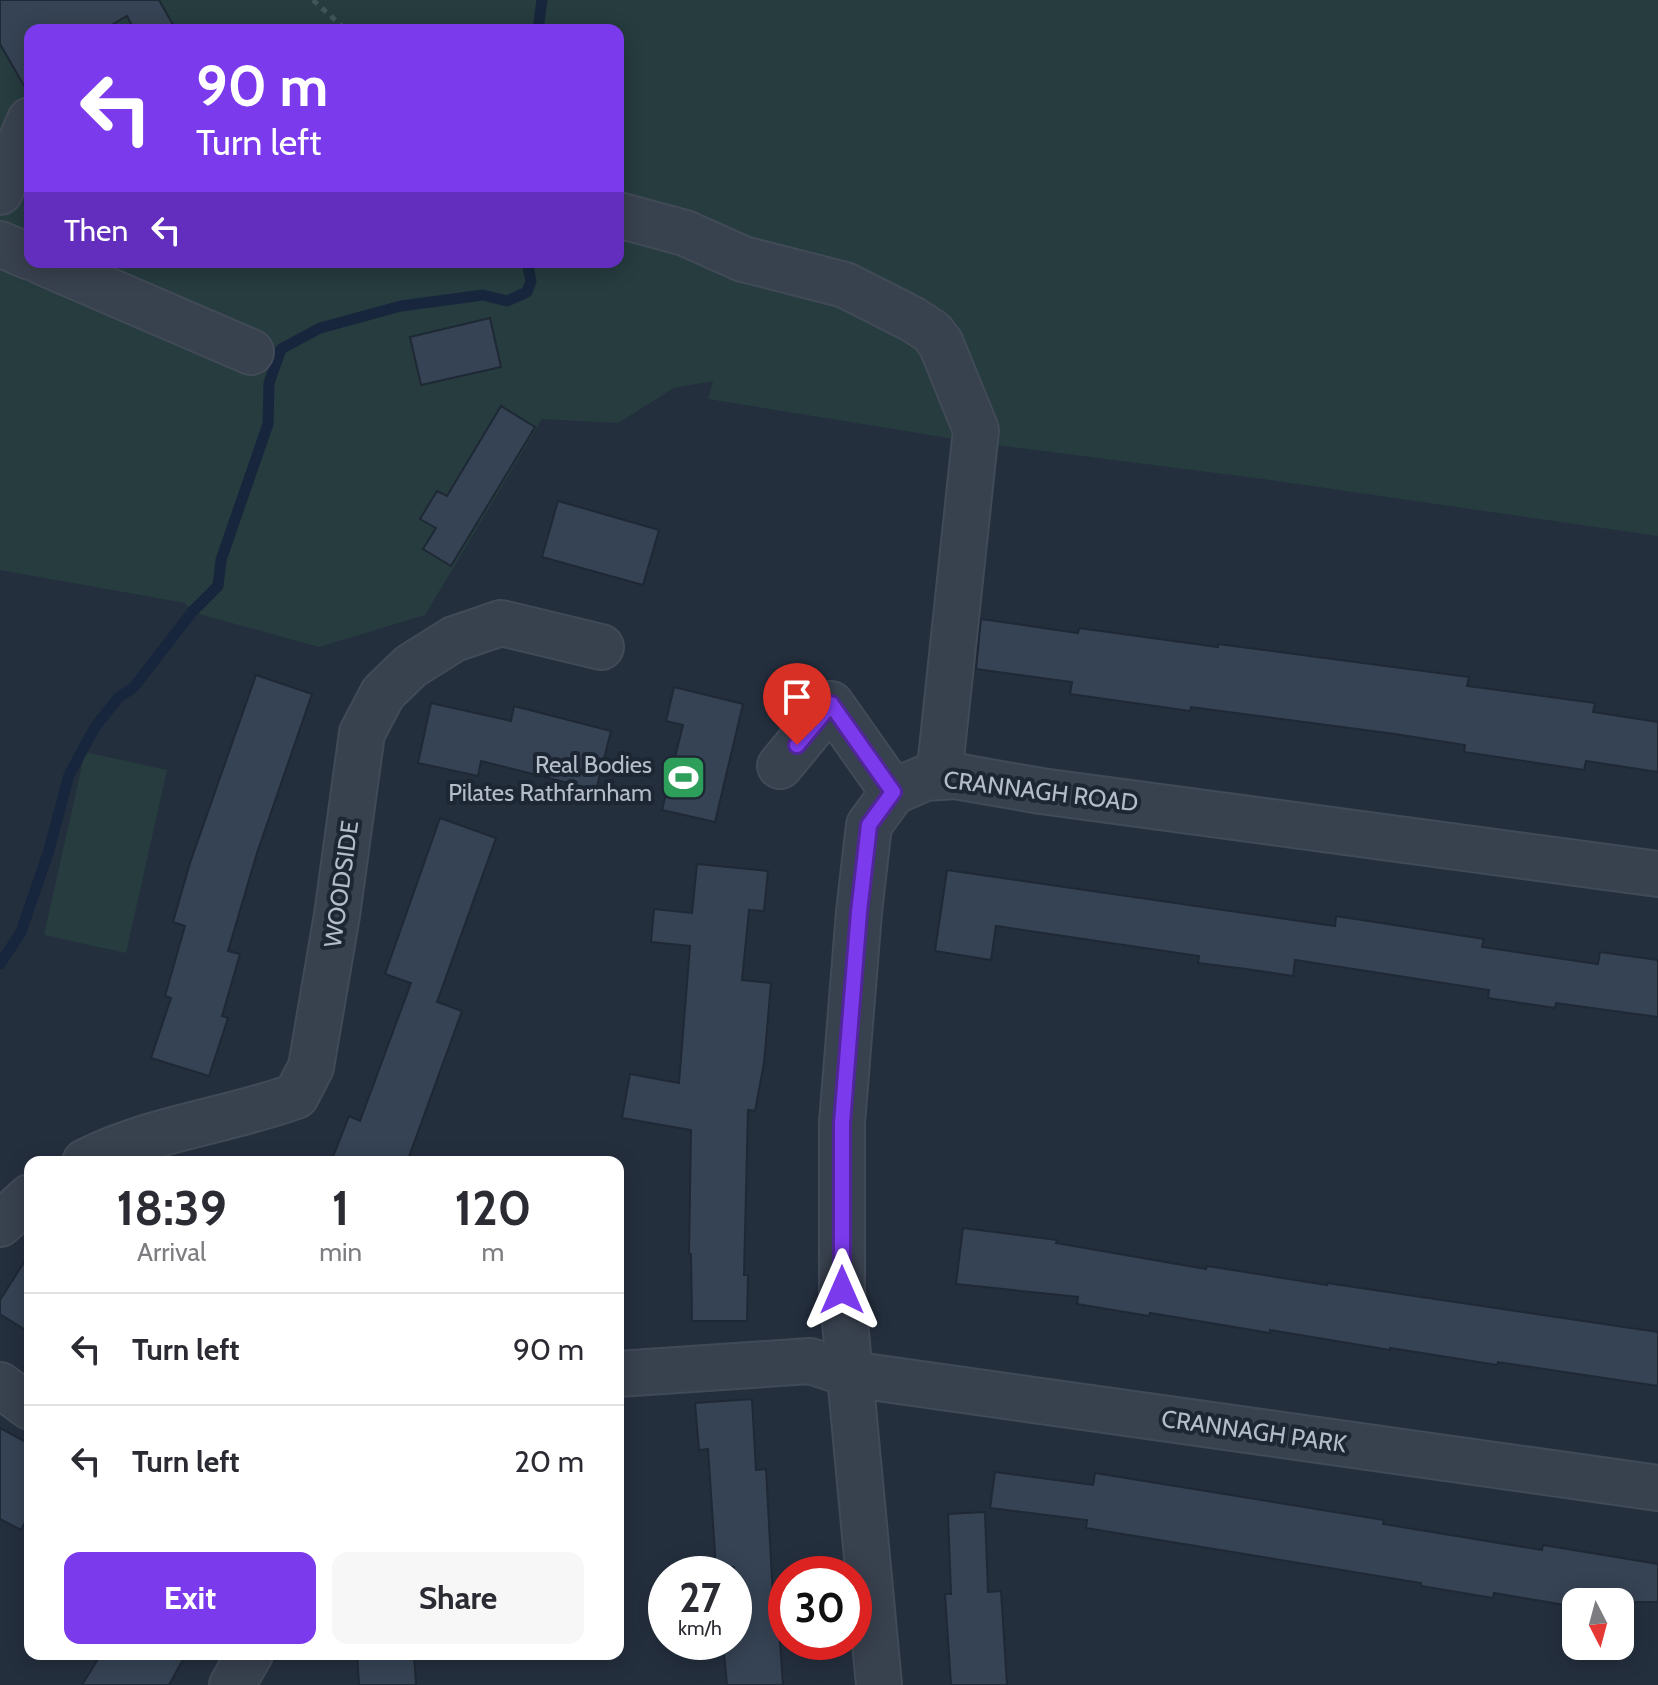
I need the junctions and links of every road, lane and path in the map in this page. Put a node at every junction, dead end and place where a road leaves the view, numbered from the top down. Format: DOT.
graph roads {
  1 [pos="313,0"];
  2 [pos="339,24"];
  3 [pos="24,134"];
  4 [pos="0,192"];
  5 [pos="624,217"];
  6 [pos="0,244"];
  7 [pos="24,254"];
  8 [pos="56,268"];
  9 [pos="251,352"];
  10 [pos="601,647"];
  11 [pos="780,766"];
  12 [pos="939,777"];
  13 [pos="893,792"];
  14 [pos="1658,874"];
  15 [pos="101,1156"];
  16 [pos="24,1202"];
  17 [pos="0,1224"];
  18 [pos="624,1374"];
  19 [pos="850,1374"];
  20 [pos="0,1385"];
  21 [pos="24,1403"];
  22 [pos="1658,1488"];
  23 [pos="247,1660"];
  24 [pos="232,1685"];
  25 [pos="879,1685"];
  1 -- 2 [label="path"];
  3 -- 4 [label="street"];
  5 -- 12 [label="street"];
  6 -- 7 [label="street"];
  8 -- 9 [label="street"];
  10 -- 15 [label="street, WOODSIDE"];
  11 -- 13 [label="street"];
  12 -- 13 [label="street, CRANNAGH ROAD"];
  12 -- 14 [label="street, CRANNAGH ROAD"];
  13 -- 19 [label="street"];
  16 -- 17 [label="street"];
  18 -- 19 [label="street, CRANNAGH PARK"];
  19 -- 22 [label="street, CRANNAGH PARK"];
  19 -- 25 [label="street"];
  20 -- 21 [label="street"];
  23 -- 24 [label="street"];
}
